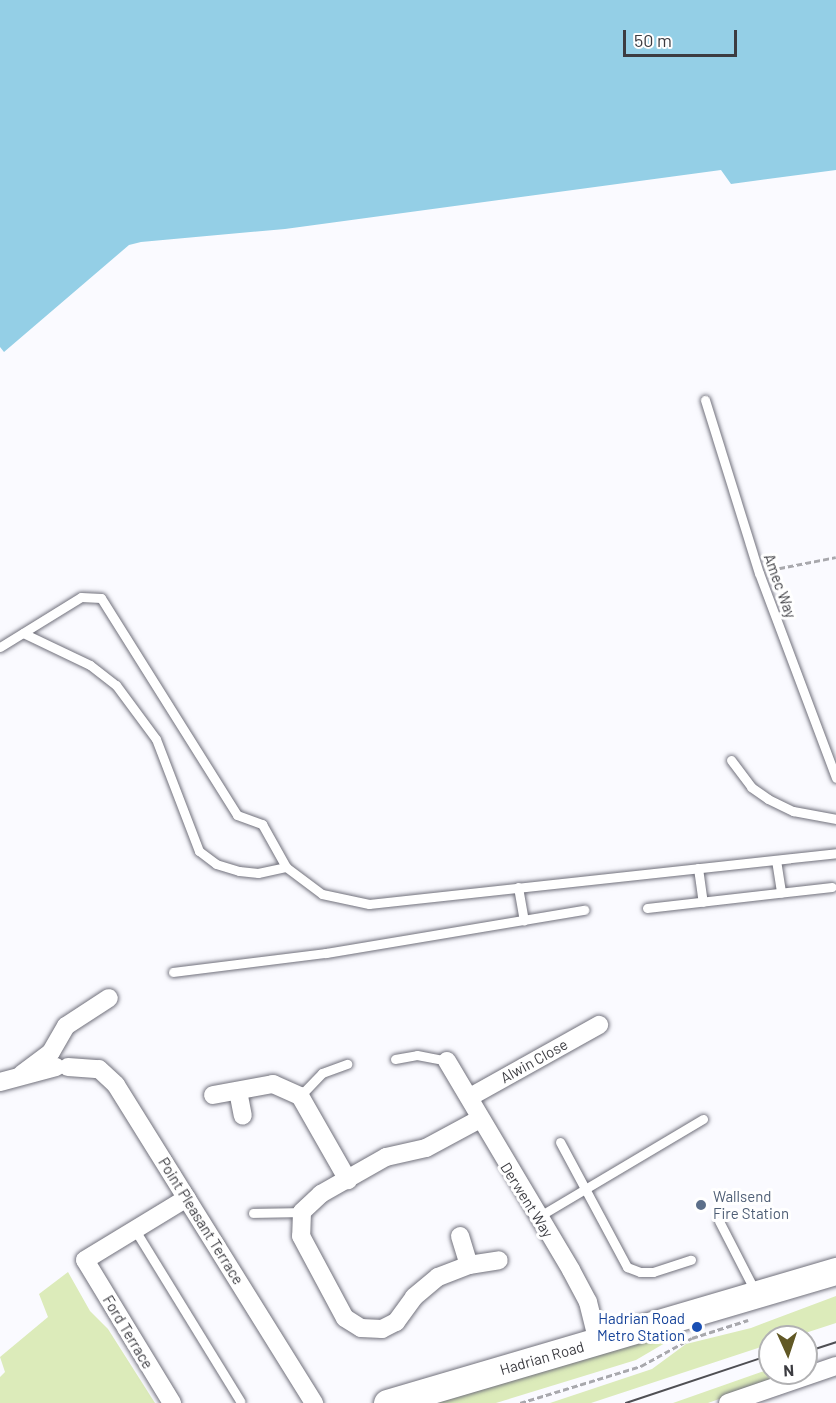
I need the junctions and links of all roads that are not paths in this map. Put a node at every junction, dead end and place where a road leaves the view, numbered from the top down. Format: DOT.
graph roads {
  1 [pos="705,400"];
  2 [pos="23,633"];
  3 [pos="0,647"];
  4 [pos="731,760"];
  5 [pos="836,778"];
  6 [pos="836,819"];
  7 [pos="836,853"];
  8 [pos="777,860"];
  9 [pos="285,867"];
  10 [pos="698,868"];
  11 [pos="518,887"];
  12 [pos="832,887"];
  13 [pos="781,893"];
  14 [pos="703,902"];
  15 [pos="647,908"];
  16 [pos="584,910"];
  17 [pos="524,920"];
  18 [pos="173,972"];
  19 [pos="109,998"];
  20 [pos="598,1025"];
  21 [pos="395,1059"];
  22 [pos="447,1061"];
  23 [pos="347,1064"];
  24 [pos="22,1074"];
  25 [pos="0,1082"];
  26 [pos="238,1090"];
  27 [pos="213,1095"];
  28 [pos="300,1096"];
  29 [pos="470,1096"];
  30 [pos="243,1116"];
  31 [pos="703,1119"];
  32 [pos="478,1120"];
  33 [pos="560,1142"];
  34 [pos="348,1180"];
  35 [pos="586,1188"];
  36 [pos="187,1198"];
  37 [pos="302,1212"];
  38 [pos="253,1213"];
  39 [pos="538,1217"];
  40 [pos="719,1221"];
  41 [pos="135,1230"];
  42 [pos="460,1236"];
  43 [pos="499,1260"];
  44 [pos="691,1260"];
  45 [pos="469,1265"];
  46 [pos="836,1271"];
  47 [pos="757,1306"];
  48 [pos="598,1342"];
  49 [pos="836,1366"];
  50 [pos="240,1401"];
  51 [pos="172,1403"];
  52 [pos="314,1403"];
  53 [pos="387,1403"];
  54 [pos="728,1403"];
  1 -- 5 [label="lane, Amec Way"];
  2 -- 3 [label="lane"];
  2 -- 9 [label="lane"];
  2 -- 9 [label="lane"];
  4 -- 6 [label="lane"];
  7 -- 8 [label="lane"];
  8 -- 10 [label="lane"];
  8 -- 13 [label="lane"];
  9 -- 11 [label="lane"];
  10 -- 11 [label="lane"];
  10 -- 14 [label="lane"];
  11 -- 17 [label="lane"];
  12 -- 13 [label="lane"];
  13 -- 14 [label="lane"];
  14 -- 15 [label="lane"];
  16 -- 17 [label="lane"];
  17 -- 18 [label="lane"];
  19 -- 24 [label="street"];
  20 -- 29 [label="street, Alwin Close"];
  21 -- 22 [label="lane"];
  22 -- 29 [label="street, Derwent Way"];
  23 -- 28 [label="lane"];
  24 -- 25 [label="street"];
  24 -- 36 [label="street, Point Pleasant Terrace"];
  26 -- 27 [label="street"];
  26 -- 28 [label="street"];
  26 -- 30 [label="street"];
  28 -- 34 [label="street"];
  29 -- 32 [label="street, Derwent Way"];
  31 -- 35 [label="lane"];
  32 -- 34 [label="street"];
  32 -- 39 [label="street, Derwent Way"];
  33 -- 35 [label="lane"];
  34 -- 37 [label="street"];
  35 -- 39 [label="lane"];
  35 -- 44 [label="lane"];
  36 -- 41 [label="street"];
  36 -- 52 [label="street, Point Pleasant Terrace"];
  37 -- 38 [label="lane"];
  37 -- 45 [label="street"];
  39 -- 48 [label="street, Derwent Way"];
  40 -- 47 [label="lane"];
  41 -- 50 [label="lane"];
  41 -- 51 [label="street, Ford Terrace"];
  42 -- 45 [label="street"];
  43 -- 45 [label="street"];
  46 -- 47 [label="main road, Hadrian Road"];
  47 -- 48 [label="main road, Hadrian Road"];
  48 -- 53 [label="main road, Hadrian Road"];
  49 -- 54 [label="street"];
}
